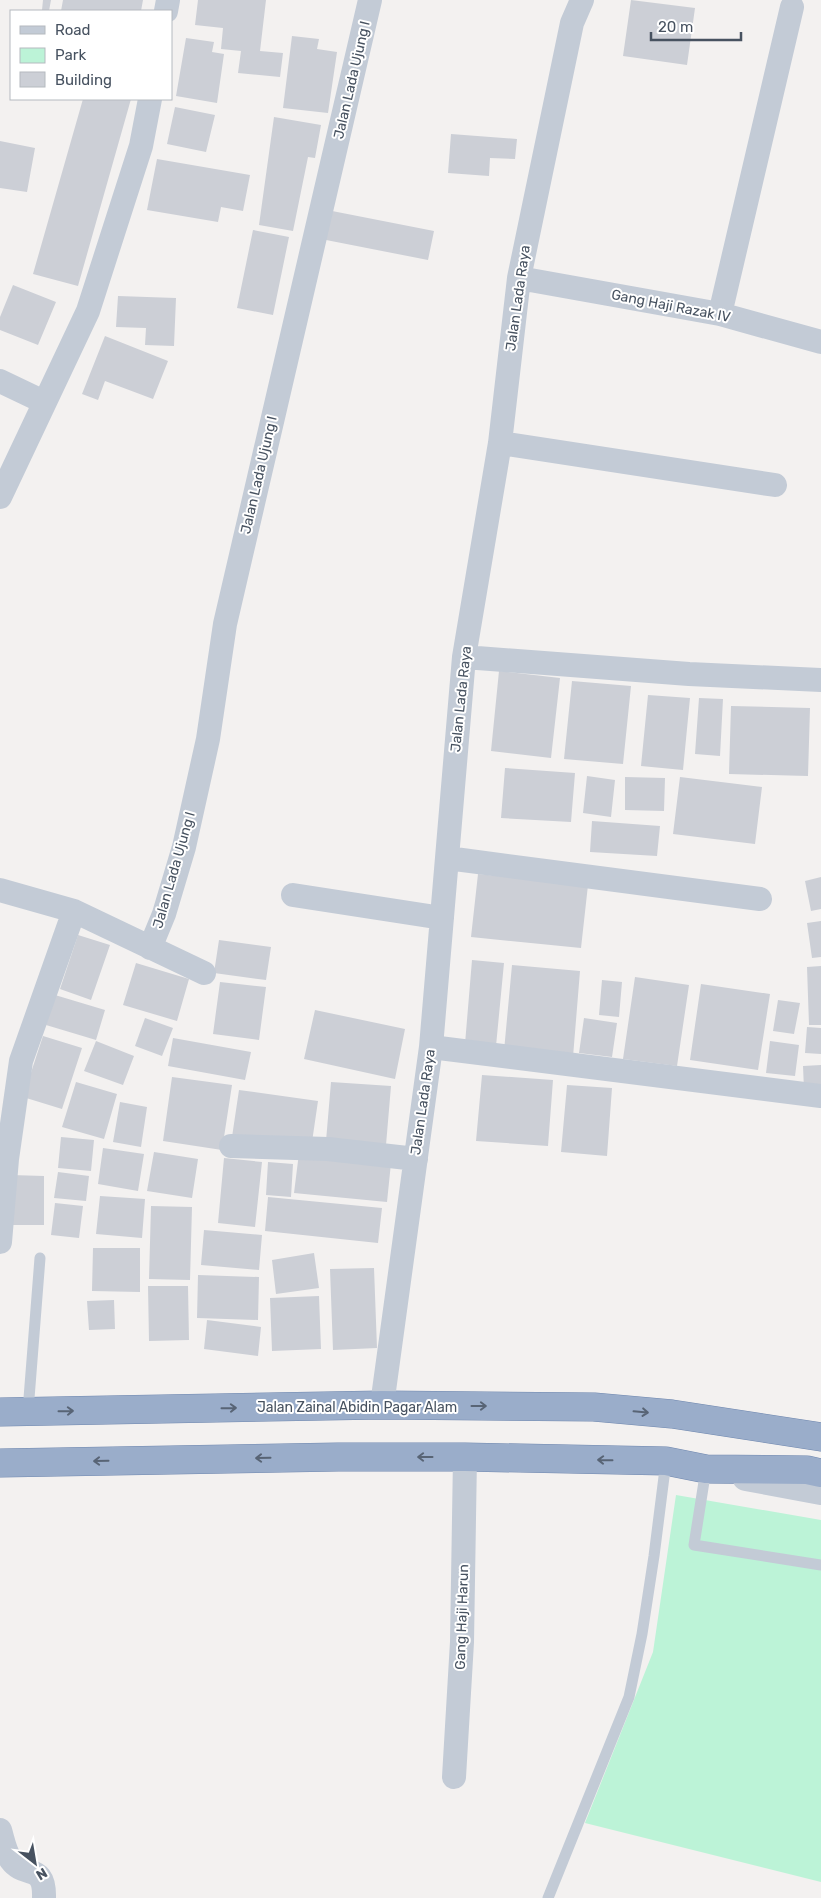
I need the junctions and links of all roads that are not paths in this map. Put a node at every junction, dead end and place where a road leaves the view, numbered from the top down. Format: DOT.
graph roads {
  1 [pos="370,0"];
  2 [pos="582,0"];
  3 [pos="792,7"];
  4 [pos="150,100"];
  5 [pos="519,278"];
  6 [pos="720,314"];
  7 [pos="821,342"];
  8 [pos="0,381"];
  9 [pos="44,402"];
  10 [pos="500,443"];
  11 [pos="775,485"];
  12 [pos="0,497"];
  13 [pos="464,657"];
  14 [pos="821,680"];
  15 [pos="447,858"];
  16 [pos="0,890"];
  17 [pos="292,895"];
  18 [pos="760,899"];
  19 [pos="74,911"];
  20 [pos="442,918"];
  21 [pos="150,948"];
  22 [pos="204,973"];
  23 [pos="431,1046"];
  24 [pos="821,1096"];
  25 [pos="231,1146"];
  26 [pos="416,1159"];
  27 [pos="0,1242"];
  28 [pos="40,1258"];
  29 [pos="382,1406"];
  30 [pos="28,1411"];
  31 [pos="0,1412"];
  32 [pos="714,1420"];
  33 [pos="821,1437"];
  34 [pos="821,1456"];
  35 [pos="465,1457"];
  36 [pos="666,1461"];
  37 [pos="0,1464"];
  38 [pos="706,1469"];
  39 [pos="821,1473"];
  40 [pos="821,1491"];
  41 [pos="821,1565"];
  42 [pos="454,1777"];
  43 [pos="0,1830"];
  44 [pos="44,1898"];
  45 [pos="548,1898"];
  1 -- 21 [label="street, Jalan Lada Ujung I"];
  2 -- 5 [label="street, Jalan Lada Raya"];
  3 -- 6 [label="street"];
  4 -- 9 [label="street"];
  5 -- 6 [label="street, Gang Haji Razak IV"];
  5 -- 10 [label="street, Jalan Lada Raya"];
  6 -- 7 [label="street, Gang Haji Razak IV"];
  8 -- 9 [label="street"];
  9 -- 12 [label="street"];
  10 -- 11 [label="street"];
  10 -- 13 [label="street, Jalan Lada Raya"];
  13 -- 14 [label="street"];
  13 -- 15 [label="street, Jalan Lada Raya"];
  15 -- 18 [label="street"];
  15 -- 20 [label="street, Jalan Lada Raya"];
  16 -- 19 [label="street"];
  17 -- 20 [label="street"];
  19 -- 21 [label="street"];
  19 -- 27 [label="street"];
  20 -- 23 [label="street, Jalan Lada Raya"];
  21 -- 22 [label="street"];
  23 -- 24 [label="street"];
  23 -- 26 [label="street, Jalan Lada Raya"];
  25 -- 26 [label="street"];
  26 -- 29 [label="street, Jalan Lada Raya"];
  28 -- 30 [label="lane"];
  30 -- 29 [label="highway, Jalan Zainal Abidin Pagar Alam, one-way"];
  29 -- 32 [label="highway, Jalan Zainal Abidin Pagar Alam, one-way"];
  30 -- 31 [label="highway, Jalan Zainal Abidin Pagar Alam"];
  32 -- 33 [label="highway, Jalan Zainal Abidin Pagar Alam"];
  32 -- 34 [label="highway, Jalan Zainal Abidin Pagar Alam"];
  36 -- 35 [label="highway, one-way"];
  35 -- 37 [label="highway, one-way"];
  35 -- 42 [label="street, Gang Haji Harun"];
  36 -- 38 [label="highway"];
  36 -- 45 [label="lane"];
  38 -- 39 [label="highway"];
  38 -- 40 [label="street"];
  38 -- 41 [label="lane"];
  43 -- 44 [label="street"];
}
